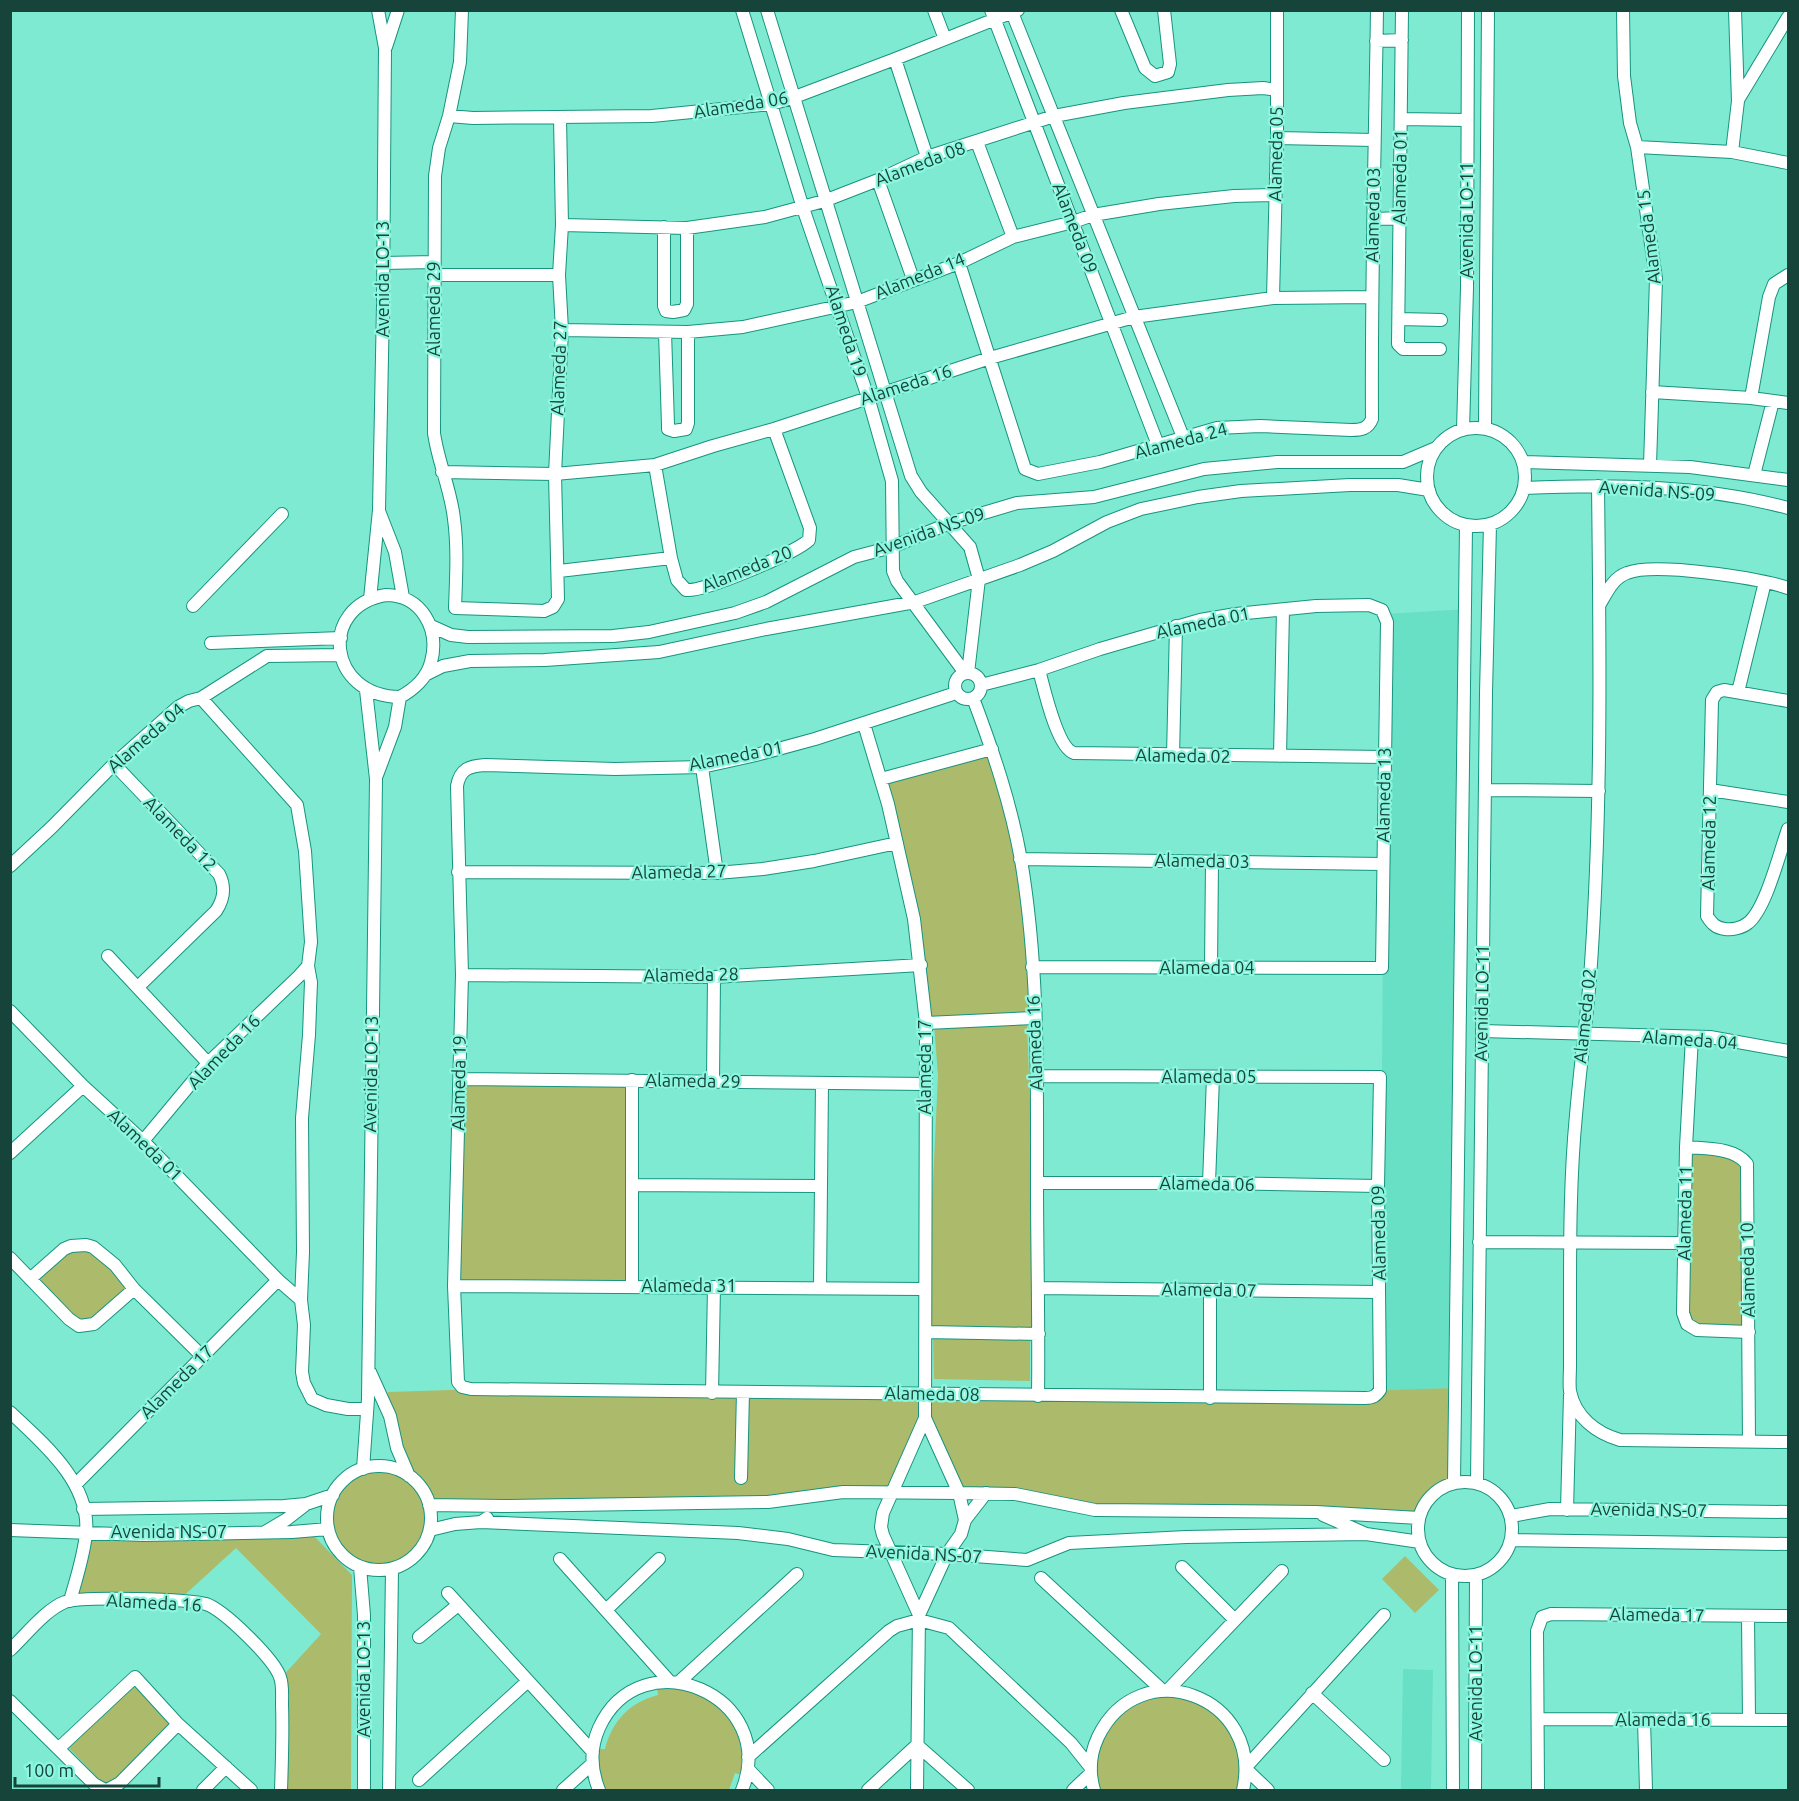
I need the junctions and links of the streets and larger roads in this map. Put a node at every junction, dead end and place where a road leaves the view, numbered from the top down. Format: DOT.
graph roads {
  1 [pos="378,10"];
  2 [pos="398,10"];
  3 [pos="462,10"];
  4 [pos="742,10"];
  5 [pos="767,10"];
  6 [pos="934,10"];
  7 [pos="1121,10"];
  8 [pos="1164,10"];
  9 [pos="1277,10"];
  10 [pos="1377,10"];
  11 [pos="1402,10"];
  12 [pos="1468,10"];
  13 [pos="1488,10"];
  14 [pos="1623,10"];
  15 [pos="1735,10"];
  16 [pos="1014,11"];
  17 [pos="993,15"];
  18 [pos="1788,17"];
  19 [pos="945,39"];
  20 [pos="1376,40"];
  21 [pos="1402,40"];
  22 [pos="385,48"];
  23 [pos="895,59"];
  24 [pos="1277,90"];
  25 [pos="792,98"];
  26 [pos="1737,101"];
  27 [pos="771,104"];
  28 [pos="449,116"];
  29 [pos="1054,116"];
  30 [pos="560,117"];
  31 [pos="1401,119"];
  32 [pos="1467,120"];
  33 [pos="1034,122"];
  34 [pos="1277,138"];
  35 [pos="1374,140"];
  36 [pos="977,142"];
  37 [pos="1637,147"];
  38 [pos="1732,152"];
  39 [pos="927,158"];
  40 [pos="1788,163"];
  41 [pos="878,180"];
  42 [pos="1275,195"];
  43 [pos="824,201"];
  44 [pos="804,208"];
  45 [pos="1093,215"];
  46 [pos="1400,218"];
  47 [pos="1375,219"];
  48 [pos="1073,222"];
  49 [pos="562,225"];
  50 [pos="664,227"];
  51 [pos="687,228"];
  52 [pos="1013,237"];
  53 [pos="959,262"];
  54 [pos="382,263"];
  55 [pos="435,268"];
  56 [pos="559,275"];
  57 [pos="1788,275"];
  58 [pos="913,279"];
  59 [pos="1371,297"];
  60 [pos="1273,298"];
  61 [pos="857,302"];
  62 [pos="838,306"];
  63 [pos="1134,317"];
  64 [pos="1399,319"];
  65 [pos="1441,320"];
  66 [pos="1111,323"];
  67 [pos="562,330"];
  68 [pos="665,332"];
  69 [pos="688,332"];
  70 [pos="1440,349"];
  71 [pos="990,358"];
  72 [pos="885,392"];
  73 [pos="1652,392"];
  74 [pos="868,397"];
  75 [pos="1751,398"];
  76 [pos="1773,401"];
  77 [pos="1788,403"];
  78 [pos="1372,419"];
  79 [pos="774,429"];
  80 [pos="1463,429"];
  81 [pos="1485,429"];
  82 [pos="1183,437"];
  83 [pos="1158,445"];
  84 [pos="1436,448"];
  85 [pos="1524,462"];
  86 [pos="655,465"];
  87 [pos="1650,465"];
  88 [pos="442,472"];
  89 [pos="555,474"];
  90 [pos="1754,476"];
  91 [pos="1788,480"];
  92 [pos="1598,486"];
  93 [pos="1524,488"];
  94 [pos="1429,490"];
  95 [pos="1788,508"];
  96 [pos="379,510"];
  97 [pos="282,514"];
  98 [pos="950,523"];
  99 [pos="1490,524"];
  100 [pos="1466,526"];
  101 [pos="892,547"];
  102 [pos="671,558"];
  103 [pos="558,571"];
  104 [pos="979,579"];
  105 [pos="1765,582"];
  106 [pos="1788,588"];
  107 [pos="404,597"];
  108 [pos="370,599"];
  109 [pos="915,602"];
  110 [pos="1600,605"];
  111 [pos="193,606"];
  112 [pos="1283,610"];
  113 [pos="544,611"];
  114 [pos="1387,622"];
  115 [pos="431,626"];
  116 [pos="1176,626"];
  117 [pos="341,638"];
  118 [pos="267,640"];
  119 [pos="211,643"];
  120 [pos="341,655"];
  121 [pos="267,656"];
  122 [pos="1039,670"];
  123 [pos="967,673"];
  124 [pos="424,675"];
  125 [pos="981,685"];
  126 [pos="366,690"];
  127 [pos="1738,692"];
  128 [pos="956,693"];
  129 [pos="400,697"];
  130 [pos="201,698"];
  131 [pos="973,698"];
  132 [pos="1788,701"];
  133 [pos="864,724"];
  134 [pos="992,748"];
  135 [pos="1173,756"];
  136 [pos="1280,756"];
  137 [pos="1384,757"];
  138 [pos="114,764"];
  139 [pos="472,766"];
  140 [pos="702,767"];
  141 [pos="376,779"];
  142 [pos="881,779"];
  143 [pos="1485,790"];
  144 [pos="1599,790"];
  145 [pos="1710,790"];
  146 [pos="1788,802"];
  147 [pos="1788,829"];
  148 [pos="897,843"];
  149 [pos="1020,859"];
  150 [pos="12,862"];
  151 [pos="1212,862"];
  152 [pos="1383,864"];
  153 [pos="458,872"];
  154 [pos="717,873"];
  155 [pos="108,956"];
  156 [pos="921,965"];
  157 [pos="308,966"];
  158 [pos="1032,967"];
  159 [pos="1210,968"];
  160 [pos="1382,968"];
  161 [pos="462,975"];
  162 [pos="714,977"];
  163 [pos="138,987"];
  164 [pos="10,1011"];
  165 [pos="1034,1018"];
  166 [pos="926,1023"];
  167 [pos="1482,1031"];
  168 [pos="1586,1034"];
  169 [pos="1692,1037"];
  170 [pos="1788,1052"];
  171 [pos="208,1063"];
  172 [pos="1038,1076"];
  173 [pos="1213,1077"];
  174 [pos="1380,1077"];
  175 [pos="460,1079"];
  176 [pos="632,1080"];
  177 [pos="713,1082"];
  178 [pos="822,1083"];
  179 [pos="926,1084"];
  180 [pos="83,1086"];
  181 [pos="143,1141"];
  182 [pos="1686,1147"];
  183 [pos="10,1153"];
  184 [pos="1037,1183"];
  185 [pos="1209,1183"];
  186 [pos="633,1185"];
  187 [pos="821,1186"];
  188 [pos="1378,1186"];
  189 [pos="1479,1242"];
  190 [pos="1570,1242"];
  191 [pos="1684,1243"];
  192 [pos="10,1258"];
  193 [pos="30,1278"];
  194 [pos="278,1280"];
  195 [pos="454,1286"];
  196 [pos="632,1286"];
  197 [pos="714,1287"];
  198 [pos="820,1287"];
  199 [pos="1039,1288"];
  200 [pos="134,1289"];
  201 [pos="924,1289"];
  202 [pos="1210,1290"];
  203 [pos="1379,1292"];
  204 [pos="301,1300"];
  205 [pos="926,1332"];
  206 [pos="1749,1332"];
  207 [pos="1039,1334"];
  208 [pos="202,1356"];
  209 [pos="368,1368"];
  210 [pos="481,1389"];
  211 [pos="1380,1390"];
  212 [pos="1570,1391"];
  213 [pos="742,1392"];
  214 [pos="712,1393"];
  215 [pos="925,1394"];
  216 [pos="1038,1396"];
  217 [pos="1210,1398"];
  218 [pos="367,1409"];
  219 [pos="10,1412"];
  220 [pos="925,1418"];
  221 [pos="1749,1442"];
  222 [pos="1788,1442"];
  223 [pos="363,1469"];
  224 [pos="409,1476"];
  225 [pos="741,1478"];
  226 [pos="1454,1482"];
  227 [pos="1477,1482"];
  228 [pos="76,1484"];
  229 [pos="892,1493"];
  230 [pos="959,1493"];
  231 [pos="986,1493"];
  232 [pos="333,1495"];
  233 [pos="306,1504"];
  234 [pos="429,1506"];
  235 [pos="504,1506"];
  236 [pos="83,1509"];
  237 [pos="1567,1510"];
  238 [pos="1316,1512"];
  239 [pos="1788,1512"];
  240 [pos="1511,1516"];
  241 [pos="1419,1518"];
  242 [pos="965,1520"];
  243 [pos="481,1522"];
  244 [pos="328,1529"];
  245 [pos="10,1530"];
  246 [pos="430,1530"];
  247 [pos="87,1531"];
  248 [pos="264,1532"];
  249 [pos="1366,1534"];
  250 [pos="1511,1540"];
  251 [pos="1420,1542"];
  252 [pos="1788,1544"];
  253 [pos="890,1552"];
  254 [pos="947,1554"];
  255 [pos="560,1559"];
  256 [pos="659,1559"];
  257 [pos="360,1567"];
  258 [pos="1182,1567"];
  259 [pos="392,1569"];
  260 [pos="1281,1571"];
  261 [pos="797,1574"];
  262 [pos="1452,1575"];
  263 [pos="1476,1575"];
  264 [pos="1041,1578"];
  265 [pos="448,1593"];
  266 [pos="70,1601"];
  267 [pos="458,1605"];
  268 [pos="606,1610"];
  269 [pos="1384,1615"];
  270 [pos="1748,1616"];
  271 [pos="1788,1616"];
  272 [pos="919,1617"];
  273 [pos="1235,1620"];
  274 [pos="419,1637"];
  275 [pos="10,1650"];
  276 [pos="653,1662"];
  277 [pos="699,1665"];
  278 [pos="1193,1665"];
  279 [pos="1136,1667"];
  280 [pos="528,1681"];
  281 [pos="674,1682"];
  282 [pos="653,1684"];
  283 [pos="694,1686"];
  284 [pos="1166,1690"];
  285 [pos="1188,1693"];
  286 [pos="1312,1693"];
  287 [pos="1146,1694"];
  288 [pos="10,1701"];
  289 [pos="1538,1719"];
  290 [pos="1749,1719"];
  291 [pos="1644,1720"];
  292 [pos="1788,1720"];
  293 [pos="178,1724"];
  294 [pos="597,1732"];
  295 [pos="576,1734"];
  296 [pos="745,1739"];
  297 [pos="765,1741"];
  298 [pos="1267,1741"];
  299 [pos="1071,1743"];
  300 [pos="917,1745"];
  301 [pos="1242,1746"];
  302 [pos="1094,1747"];
  303 [pos="59,1748"];
  304 [pos="593,1758"];
  305 [pos="1384,1760"];
  306 [pos="748,1763"];
  307 [pos="226,1767"];
  308 [pos="1246,1768"];
  309 [pos="1091,1770"];
  310 [pos="419,1780"];
  311 [pos="573,1782"];
  312 [pos="597,1785"];
  313 [pos="765,1788"];
  314 [pos="742,1790"];
  315 [pos="1243,1790"];
  316 [pos="106,1791"];
  317 [pos="203,1791"];
  318 [pos="250,1791"];
  319 [pos="281,1791"];
  320 [pos="364,1791"];
  321 [pos="389,1791"];
  322 [pos="563,1791"];
  323 [pos="868,1791"];
  324 [pos="917,1791"];
  325 [pos="968,1791"];
  326 [pos="1073,1791"];
  327 [pos="1094,1791"];
  328 [pos="1267,1791"];
  329 [pos="1453,1791"];
  330 [pos="1475,1791"];
  331 [pos="1538,1791"];
  332 [pos="1646,1791"];
  1 -- 22 [label="street, Avenida LO-13"];
  2 -- 22 [label="street, Avenida LO-13"];
  3 -- 28 [label="street, Alameda 29"];
  4 -- 27 [label="street, Alameda 19"];
  5 -- 25 [label="street, Alameda 19"];
  6 -- 19 [label="street"];
  7 -- 8 [label="street"];
  9 -- 24 [label="street, Alameda 05"];
  10 -- 20 [label="street, Alameda 03"];
  11 -- 21 [label="street, Alameda 01"];
  12 -- 32 [label="street, Avenida LO-11"];
  13 -- 81 [label="street, Avenida LO-11"];
  14 -- 37 [label="street, Alameda 15"];
  15 -- 26 [label="street"];
  16 -- 17 [label="street, Alameda 06"];
  16 -- 29 [label="street, Alameda 09"];
  17 -- 19 [label="street, Alameda 06"];
  17 -- 33 [label="street, Alameda 09"];
  18 -- 26 [label="street"];
  19 -- 23 [label="street, Alameda 06"];
  20 -- 21 [label="street"];
  20 -- 35 [label="street, Alameda 03"];
  21 -- 31 [label="street, Alameda 01"];
  22 -- 54 [label="street, Avenida LO-13"];
  23 -- 25 [label="street, Alameda 06"];
  23 -- 39 [label="street"];
  24 -- 29 [label="street, Alameda 08"];
  24 -- 34 [label="street, Alameda 05"];
  25 -- 27 [label="street, Alameda 06"];
  25 -- 43 [label="street, Alameda 19"];
  26 -- 38 [label="street"];
  27 -- 30 [label="street, Alameda 06"];
  27 -- 44 [label="street, Alameda 19"];
  28 -- 30 [label="street, Alameda 06"];
  28 -- 55 [label="street, Alameda 29"];
  29 -- 33 [label="street, Alameda 08"];
  29 -- 45 [label="street, Alameda 09"];
  30 -- 49 [label="street, Alameda 27"];
  31 -- 32 [label="street"];
  31 -- 46 [label="street, Alameda 01"];
  32 -- 80 [label="street, Avenida LO-11"];
  33 -- 36 [label="street, Alameda 08"];
  33 -- 48 [label="street, Alameda 09"];
  34 -- 35 [label="street"];
  34 -- 42 [label="street, Alameda 05"];
  35 -- 47 [label="street, Alameda 03"];
  36 -- 39 [label="street, Alameda 08"];
  36 -- 52 [label="street"];
  37 -- 38 [label="street"];
  37 -- 73 [label="street, Alameda 15"];
  38 -- 40 [label="street"];
  39 -- 41 [label="street, Alameda 08"];
  41 -- 43 [label="street, Alameda 08"];
  41 -- 58 [label="street"];
  42 -- 45 [label="street, Alameda 14"];
  42 -- 60 [label="street, Alameda 05"];
  43 -- 44 [label="street, Alameda 08"];
  43 -- 61 [label="street, Alameda 19"];
  44 -- 51 [label="street, Alameda 08"];
  44 -- 62 [label="street, Alameda 19"];
  45 -- 48 [label="street, Alameda 14"];
  45 -- 63 [label="street, Alameda 09"];
  46 -- 47 [label="street"];
  46 -- 64 [label="street, Alameda 01"];
  47 -- 59 [label="street, Alameda 03"];
  48 -- 52 [label="street, Alameda 14"];
  48 -- 66 [label="street, Alameda 09"];
  49 -- 50 [label="street, Alameda 08"];
  49 -- 56 [label="street, Alameda 27"];
  50 -- 51 [label="street, Alameda 08"];
  50 -- 51 [label="street"];
  52 -- 53 [label="street, Alameda 14"];
  53 -- 58 [label="street, Alameda 14"];
  53 -- 71 [label="street"];
  54 -- 55 [label="street"];
  54 -- 96 [label="street, Avenida LO-13"];
  55 -- 56 [label="street"];
  55 -- 88 [label="street, Alameda 29"];
  56 -- 67 [label="street, Alameda 27"];
  57 -- 75 [label="street"];
  58 -- 61 [label="street, Alameda 14"];
  59 -- 60 [label="street, Alameda 16"];
  59 -- 78 [label="street, Alameda 03"];
  60 -- 63 [label="street, Alameda 16"];
  61 -- 62 [label="street, Alameda 14"];
  61 -- 72 [label="street, Alameda 19"];
  62 -- 69 [label="street, Alameda 14"];
  62 -- 74 [label="street, Alameda 19"];
  63 -- 66 [label="street, Alameda 16"];
  63 -- 82 [label="street, Alameda 09"];
  64 -- 65 [label="street"];
  64 -- 70 [label="street, Alameda 01"];
  66 -- 71 [label="street, Alameda 16"];
  66 -- 83 [label="street, Alameda 09"];
  67 -- 68 [label="street, Alameda 14"];
  67 -- 89 [label="street, Alameda 27"];
  68 -- 69 [label="street, Alameda 14"];
  68 -- 69 [label="street"];
  71 -- 72 [label="street, Alameda 16"];
  71 -- 83 [label="street, Alameda 24"];
  72 -- 74 [label="street, Alameda 16"];
  72 -- 98 [label="street, Alameda 19"];
  73 -- 75 [label="street"];
  73 -- 87 [label="street, Alameda 15"];
  74 -- 79 [label="street, Alameda 16"];
  74 -- 101 [label="street, Alameda 19"];
  75 -- 76 [label="street"];
  76 -- 77 [label="street"];
  76 -- 90 [label="street"];
  78 -- 82 [label="street, Alameda 24"];
  79 -- 86 [label="street, Alameda 16"];
  79 -- 102 [label="street, Alameda 20"];
  80 -- 81 [label="street"];
  80 -- 84 [label="street"];
  81 -- 85 [label="street"];
  82 -- 83 [label="street, Alameda 24"];
  84 -- 94 [label="street"];
  84 -- 98 [label="street, Avenida NS-09"];
  85 -- 87 [label="street, Avenida NS-09"];
  85 -- 93 [label="street"];
  86 -- 89 [label="street, Alameda 16"];
  86 -- 102 [label="street"];
  87 -- 90 [label="street, Avenida NS-09"];
  88 -- 89 [label="street, Alameda 16"];
  88 -- 113 [label="street, Alameda 29"];
  89 -- 103 [label="street, Alameda 27"];
  90 -- 91 [label="street, Avenida NS-09"];
  92 -- 93 [label="street, Avenida NS-09"];
  92 -- 95 [label="street, Avenida NS-09"];
  92 -- 110 [label="street, Alameda 02"];
  93 -- 99 [label="street"];
  94 -- 100 [label="street"];
  94 -- 104 [label="street"];
  96 -- 107 [label="street, Avenida LO-13"];
  96 -- 108 [label="street, Avenida LO-13"];
  97 -- 111 [label="street"];
  98 -- 101 [label="street, Avenida NS-09"];
  98 -- 104 [label="street, Alameda 19"];
  99 -- 100 [label="street"];
  99 -- 143 [label="street, Avenida LO-11"];
  100 -- 226 [label="street, Avenida LO-11"];
  101 -- 109 [label="street, Alameda 19"];
  101 -- 115 [label="street, Avenida NS-09"];
  102 -- 103 [label="street"];
  103 -- 113 [label="street, Alameda 27"];
  104 -- 109 [label="street"];
  104 -- 123 [label="street, Alameda 19"];
  105 -- 106 [label="street"];
  105 -- 110 [label="street"];
  105 -- 127 [label="street"];
  107 -- 108 [label="street"];
  107 -- 115 [label="street"];
  108 -- 117 [label="street"];
  109 -- 123 [label="street, Alameda 19"];
  109 -- 124 [label="street"];
  110 -- 144 [label="street, Alameda 02"];
  112 -- 114 [label="street, Alameda 01"];
  112 -- 116 [label="street, Alameda 01"];
  112 -- 136 [label="street"];
  114 -- 137 [label="street, Alameda 13"];
  115 -- 124 [label="street"];
  116 -- 122 [label="street, Alameda 01"];
  116 -- 135 [label="street"];
  117 -- 118 [label="street"];
  117 -- 120 [label="street"];
  118 -- 119 [label="street"];
  118 -- 121 [label="street"];
  120 -- 121 [label="street"];
  120 -- 126 [label="street"];
  121 -- 130 [label="street, Alameda 04"];
  122 -- 125 [label="street, Alameda 01"];
  122 -- 135 [label="street, Alameda 02"];
  123 -- 125 [label="street"];
  123 -- 128 [label="street"];
  124 -- 129 [label="street"];
  125 -- 131 [label="street"];
  126 -- 129 [label="street"];
  126 -- 141 [label="street, Avenida LO-13"];
  127 -- 132 [label="street, Alameda 12"];
  127 -- 145 [label="street, Alameda 12"];
  128 -- 131 [label="street"];
  128 -- 133 [label="street, Alameda 01"];
  129 -- 141 [label="street, Avenida LO-13"];
  130 -- 138 [label="street, Alameda 04"];
  130 -- 157 [label="street"];
  131 -- 134 [label="street, Alameda 16"];
  133 -- 140 [label="street, Alameda 01"];
  133 -- 142 [label="street, Alameda 17"];
  134 -- 142 [label="street"];
  134 -- 149 [label="street, Alameda 16"];
  135 -- 136 [label="street, Alameda 02"];
  136 -- 137 [label="street, Alameda 02"];
  137 -- 152 [label="street, Alameda 13"];
  138 -- 150 [label="street, Alameda 04"];
  138 -- 163 [label="street, Alameda 12"];
  139 -- 140 [label="street, Alameda 01"];
  139 -- 153 [label="street, Alameda 19"];
  140 -- 154 [label="street"];
  141 -- 209 [label="street, Avenida LO-13"];
  142 -- 148 [label="street, Alameda 17"];
  143 -- 144 [label="street"];
  143 -- 167 [label="street, Avenida LO-11"];
  144 -- 168 [label="street, Alameda 02"];
  145 -- 146 [label="street"];
  145 -- 147 [label="street, Alameda 12"];
  148 -- 154 [label="street, Alameda 27"];
  148 -- 156 [label="street, Alameda 17"];
  149 -- 151 [label="street, Alameda 03"];
  149 -- 158 [label="street, Alameda 16"];
  151 -- 152 [label="street, Alameda 03"];
  151 -- 159 [label="street"];
  152 -- 160 [label="street, Alameda 13"];
  153 -- 154 [label="street, Alameda 27"];
  153 -- 161 [label="street, Alameda 19"];
  155 -- 163 [label="street"];
  156 -- 162 [label="street, Alameda 28"];
  156 -- 166 [label="street, Alameda 17"];
  157 -- 171 [label="street, Alameda 16"];
  157 -- 204 [label="street"];
  158 -- 159 [label="street, Alameda 04"];
  158 -- 165 [label="street, Alameda 16"];
  159 -- 160 [label="street, Alameda 04"];
  161 -- 162 [label="street, Alameda 28"];
  161 -- 175 [label="street, Alameda 19"];
  162 -- 177 [label="street"];
  163 -- 171 [label="street"];
  164 -- 180 [label="street, Alameda 01"];
  165 -- 166 [label="street"];
  165 -- 172 [label="street, Alameda 16"];
  166 -- 179 [label="street, Alameda 17"];
  167 -- 168 [label="street, Alameda 04"];
  167 -- 189 [label="street, Avenida LO-11"];
  168 -- 169 [label="street, Alameda 04"];
  168 -- 190 [label="street, Alameda 02"];
  169 -- 170 [label="street, Alameda 04"];
  169 -- 182 [label="street, Alameda 11"];
  171 -- 181 [label="street, Alameda 16"];
  172 -- 173 [label="street, Alameda 05"];
  172 -- 184 [label="street, Alameda 16"];
  173 -- 174 [label="street, Alameda 05"];
  173 -- 185 [label="street"];
  174 -- 188 [label="street, Alameda 09"];
  175 -- 176 [label="street, Alameda 29"];
  175 -- 195 [label="street, Alameda 19"];
  176 -- 177 [label="street, Alameda 29"];
  176 -- 186 [label="street"];
  177 -- 178 [label="street, Alameda 29"];
  178 -- 179 [label="street, Alameda 29"];
  178 -- 187 [label="street"];
  179 -- 201 [label="street, Alameda 17"];
  180 -- 181 [label="street, Alameda 01"];
  180 -- 183 [label="street"];
  181 -- 194 [label="street, Alameda 01"];
  182 -- 191 [label="street, Alameda 11"];
  182 -- 206 [label="street, Alameda 10"];
  184 -- 185 [label="street, Alameda 06"];
  184 -- 199 [label="street, Alameda 16"];
  185 -- 188 [label="street, Alameda 06"];
  186 -- 187 [label="street"];
  186 -- 196 [label="street"];
  187 -- 198 [label="street"];
  188 -- 203 [label="street, Alameda 09"];
  189 -- 190 [label="street"];
  189 -- 227 [label="street, Avenida LO-11"];
  190 -- 191 [label="street"];
  190 -- 212 [label="street, Alameda 02"];
  191 -- 206 [label="street, Alameda 11"];
  192 -- 193 [label="street"];
  193 -- 200 [label="street"];
  193 -- 200 [label="street"];
  194 -- 204 [label="street, Alameda 01"];
  194 -- 208 [label="street, Alameda 17"];
  195 -- 196 [label="street, Alameda 31"];
  195 -- 210 [label="street, Alameda 19"];
  196 -- 197 [label="street, Alameda 31"];
  197 -- 198 [label="street, Alameda 31"];
  197 -- 214 [label="street"];
  198 -- 201 [label="street, Alameda 31"];
  199 -- 202 [label="street, Alameda 07"];
  199 -- 207 [label="street, Alameda 16"];
  200 -- 208 [label="street"];
  201 -- 205 [label="street, Alameda 17"];
  202 -- 203 [label="street, Alameda 07"];
  202 -- 217 [label="street"];
  203 -- 211 [label="street, Alameda 09"];
  204 -- 218 [label="street"];
  205 -- 207 [label="street"];
  205 -- 215 [label="street, Alameda 17"];
  206 -- 221 [label="street, Alameda 10"];
  207 -- 216 [label="street, Alameda 16"];
  208 -- 228 [label="street, Alameda 17"];
  209 -- 218 [label="street, Avenida LO-13"];
  209 -- 224 [label="street, Avenida LO-13"];
  210 -- 214 [label="street, Alameda 08"];
  211 -- 217 [label="street, Alameda 08"];
  212 -- 221 [label="street, Alameda 02"];
  212 -- 237 [label="street"];
  213 -- 214 [label="street, Alameda 08"];
  213 -- 215 [label="street, Alameda 08"];
  213 -- 225 [label="street"];
  215 -- 216 [label="street, Alameda 08"];
  215 -- 220 [label="street, Alameda 17"];
  216 -- 217 [label="street, Alameda 08"];
  218 -- 223 [label="street, Avenida LO-13"];
  219 -- 228 [label="street"];
  220 -- 229 [label="street"];
  220 -- 230 [label="street"];
  221 -- 222 [label="street, Alameda 02"];
  223 -- 224 [label="street"];
  223 -- 232 [label="street"];
  224 -- 234 [label="street"];
  226 -- 227 [label="street"];
  226 -- 241 [label="street"];
  227 -- 240 [label="street"];
  228 -- 236 [label="street"];
  229 -- 230 [label="street, Avenida NS-07"];
  229 -- 235 [label="street, Avenida NS-07"];
  229 -- 253 [label="street"];
  230 -- 231 [label="street, Avenida NS-07"];
  230 -- 242 [label="street"];
  231 -- 238 [label="street, Avenida NS-07"];
  231 -- 242 [label="street"];
  232 -- 233 [label="street, Avenida NS-07"];
  232 -- 244 [label="street"];
  233 -- 236 [label="street, Avenida NS-07"];
  233 -- 248 [label="street"];
  234 -- 235 [label="street, Avenida NS-07"];
  234 -- 246 [label="street"];
  235 -- 243 [label="street, Avenida NS-07"];
  236 -- 247 [label="street"];
  237 -- 239 [label="street, Avenida NS-07"];
  237 -- 240 [label="street, Avenida NS-07"];
  238 -- 241 [label="street, Avenida NS-07"];
  238 -- 249 [label="street, Avenida NS-07"];
  240 -- 250 [label="street"];
  241 -- 251 [label="street"];
  242 -- 254 [label="street"];
  243 -- 246 [label="street, Avenida NS-07"];
  243 -- 253 [label="street, Avenida NS-07"];
  244 -- 248 [label="street, Avenida NS-07"];
  244 -- 257 [label="street"];
  245 -- 247 [label="street, Avenida NS-07"];
  246 -- 259 [label="street"];
  247 -- 248 [label="street, Avenida NS-07"];
  247 -- 266 [label="street"];
  249 -- 251 [label="street, Avenida NS-07"];
  249 -- 254 [label="street, Avenida NS-07"];
  250 -- 252 [label="street, Avenida NS-07"];
  250 -- 263 [label="street"];
  251 -- 262 [label="street"];
  253 -- 254 [label="street, Avenida NS-07"];
  253 -- 272 [label="street"];
  254 -- 272 [label="street"];
  255 -- 268 [label="street"];
  256 -- 268 [label="street"];
  257 -- 259 [label="street"];
  257 -- 320 [label="street, Avenida LO-13"];
  258 -- 273 [label="street"];
  259 -- 321 [label="street, Avenida LO-13"];
  260 -- 273 [label="street"];
  261 -- 277 [label="street"];
  262 -- 263 [label="street"];
  262 -- 329 [label="street, Avenida LO-11"];
  263 -- 330 [label="street, Avenida LO-11"];
  264 -- 279 [label="street"];
  265 -- 267 [label="street"];
  266 -- 275 [label="street, Alameda 16"];
  266 -- 319 [label="street, Alameda 16"];
  267 -- 274 [label="street"];
  267 -- 280 [label="street"];
  268 -- 276 [label="street"];
  269 -- 286 [label="street"];
  270 -- 271 [label="street, Alameda 17"];
  270 -- 289 [label="street, Alameda 17"];
  270 -- 290 [label="street"];
  272 -- 297 [label="street"];
  272 -- 299 [label="street"];
  272 -- 300 [label="street"];
  273 -- 278 [label="street"];
  276 -- 281 [label="street"];
  276 -- 282 [label="street"];
  277 -- 281 [label="street"];
  277 -- 283 [label="street"];
  278 -- 284 [label="street"];
  278 -- 285 [label="street"];
  279 -- 284 [label="street"];
  279 -- 287 [label="street"];
  280 -- 295 [label="street"];
  280 -- 310 [label="street"];
  281 -- 282 [label="street"];
  281 -- 283 [label="street"];
  282 -- 294 [label="street"];
  283 -- 296 [label="street"];
  284 -- 285 [label="street"];
  284 -- 287 [label="street"];
  285 -- 301 [label="street"];
  286 -- 298 [label="street"];
  286 -- 305 [label="street"];
  287 -- 302 [label="street"];
  288 -- 303 [label="street"];
  289 -- 291 [label="street, Alameda 16"];
  289 -- 331 [label="street"];
  290 -- 291 [label="street, Alameda 16"];
  290 -- 292 [label="street, Alameda 16"];
  291 -- 332 [label="street"];
  293 -- 303 [label="street"];
  293 -- 307 [label="street"];
  293 -- 316 [label="street"];
  294 -- 295 [label="street"];
  294 -- 304 [label="street"];
  295 -- 304 [label="street"];
  296 -- 297 [label="street"];
  296 -- 306 [label="street"];
  297 -- 306 [label="street"];
  298 -- 301 [label="street"];
  298 -- 308 [label="street"];
  299 -- 302 [label="street"];
  299 -- 309 [label="street"];
  300 -- 323 [label="street"];
  300 -- 324 [label="street"];
  300 -- 325 [label="street"];
  301 -- 308 [label="street"];
  302 -- 309 [label="street"];
  303 -- 316 [label="street"];
  304 -- 311 [label="street"];
  304 -- 312 [label="street"];
  306 -- 313 [label="street"];
  306 -- 314 [label="street"];
  307 -- 317 [label="street"];
  307 -- 318 [label="street"];
  308 -- 315 [label="street"];
  308 -- 328 [label="street"];
  309 -- 326 [label="street"];
  309 -- 327 [label="street"];
  311 -- 312 [label="street"];
  311 -- 322 [label="street"];
  313 -- 314 [label="street"];
  315 -- 328 [label="street"];
}
